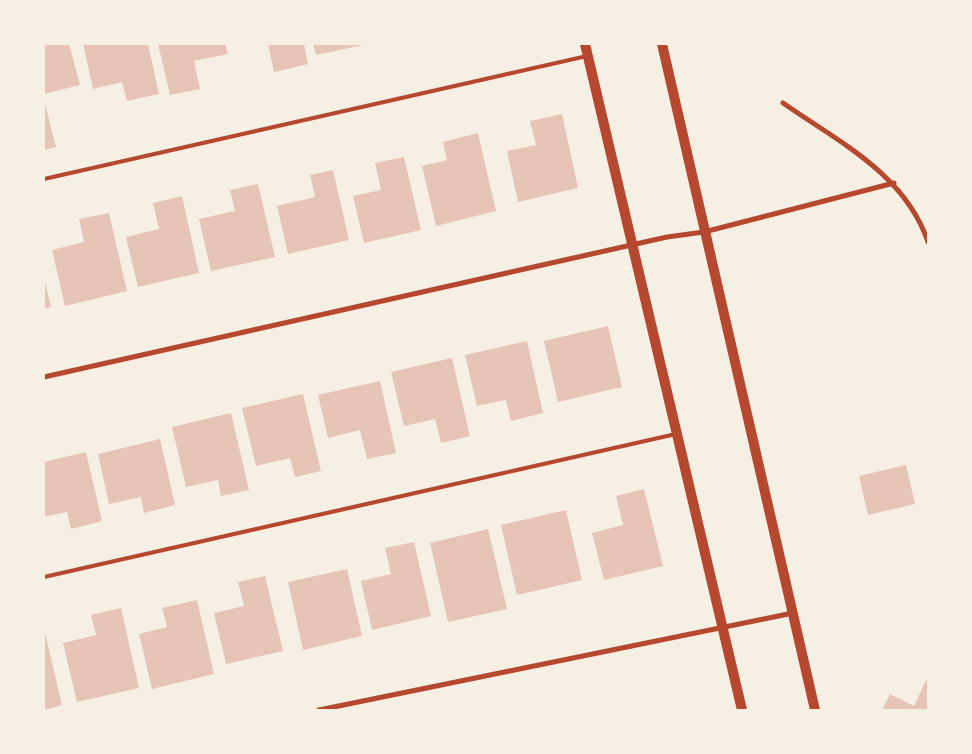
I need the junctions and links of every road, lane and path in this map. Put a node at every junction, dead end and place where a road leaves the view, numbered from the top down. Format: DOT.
graph roads {
  1 [pos="585,44"];
  2 [pos="662,44"];
  3 [pos="588,56"];
  4 [pos="783,103"];
  5 [pos="44,179"];
  6 [pos="894,184"];
  7 [pos="704,232"];
  8 [pos="928,242"];
  9 [pos="631,245"];
  10 [pos="44,377"];
  11 [pos="676,434"];
  12 [pos="44,577"];
  13 [pos="794,613"];
  14 [pos="722,629"];
  15 [pos="318,710"];
  16 [pos="742,710"];
  17 [pos="815,710"];
  1 -- 3 [label="main road"];
  2 -- 7 [label="main road"];
  3 -- 5 [label="lane"];
  3 -- 9 [label="main road"];
  4 -- 6 [label="street"];
  6 -- 7 [label="street"];
  6 -- 8 [label="street"];
  7 -- 9 [label="street"];
  7 -- 13 [label="main road"];
  9 -- 10 [label="street"];
  9 -- 11 [label="main road"];
  11 -- 12 [label="lane"];
  11 -- 14 [label="main road"];
  13 -- 14 [label="street"];
  13 -- 17 [label="main road"];
  14 -- 15 [label="street"];
  14 -- 16 [label="main road"];
}
